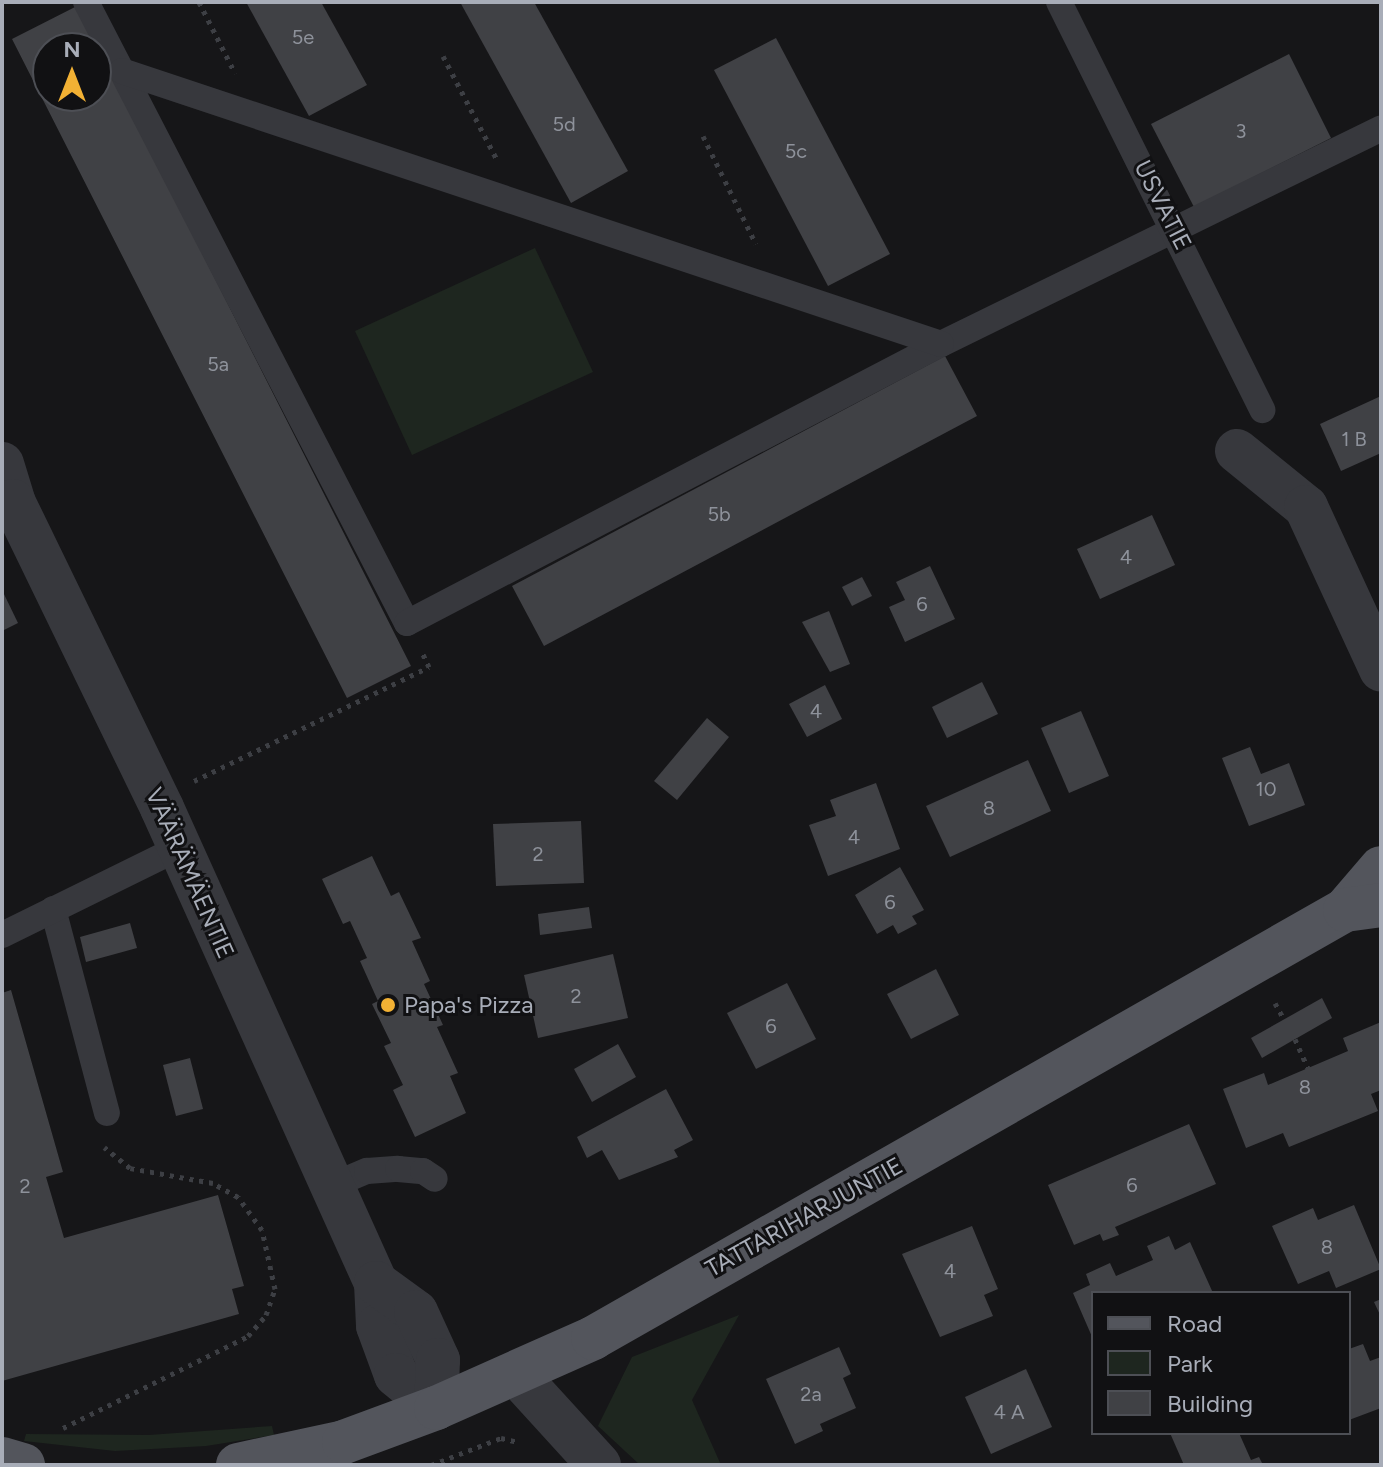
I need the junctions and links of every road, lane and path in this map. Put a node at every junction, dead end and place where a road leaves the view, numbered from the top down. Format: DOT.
graph roads {
  1 [pos="86,2"];
  2 [pos="199,2"];
  3 [pos="1059,2"];
  4 [pos="443,56"];
  5 [pos="122,71"];
  6 [pos="258,118"];
  7 [pos="1381,128"];
  8 [pos="703,136"];
  9 [pos="520,203"];
  10 [pos="1175,228"];
  11 [pos="778,288"];
  12 [pos="941,344"];
  13 [pos="1262,410"];
  14 [pos="1237,451"];
  15 [pos="2,464"];
  16 [pos="407,623"];
  17 [pos="1381,669"];
  18 [pos="179,788"];
  19 [pos="179,848"];
  20 [pos="1381,868"];
  21 [pos="1363,908"];
  22 [pos="53,909"];
  23 [pos="2,935"];
  24 [pos="1275,1003"];
  25 [pos="1284,1019"];
  26 [pos="1295,1039"];
  27 [pos="1308,1068"];
  28 [pos="107,1113"];
  29 [pos="435,1179"];
  30 [pos="331,1186"];
  31 [pos="516,1374"];
  32 [pos="436,1408"];
  33 [pos="63,1428"];
  34 [pos="529,1444"];
  35 [pos="2,1459"];
  36 [pos="23,1465"];
  37 [pos="238,1465"];
  38 [pos="431,1465"];
  39 [pos="599,1465"];
  1 -- 5 [label="lane"];
  2 -- 6 [label="path"];
  3 -- 10 [label="lane, USVATIE"];
  4 -- 9 [label="path"];
  5 -- 6 [label="lane"];
  5 -- 16 [label="lane"];
  6 -- 9 [label="lane"];
  7 -- 10 [label="lane"];
  8 -- 11 [label="path"];
  9 -- 11 [label="lane"];
  10 -- 12 [label="lane"];
  10 -- 13 [label="lane, USVATIE"];
  11 -- 12 [label="lane"];
  12 -- 16 [label="lane"];
  14 -- 17 [label="street"];
  15 -- 19 [label="street, VÄÄRÄMÄENTIE"];
  16 -- 18 [label="path"];
  19 -- 22 [label="lane"];
  19 -- 30 [label="street, VÄÄRÄMÄENTIE"];
  20 -- 21 [label="main road, TATTARIHARJUNTIE"];
  21 -- 31 [label="main road, TATTARIHARJUNTIE"];
  22 -- 23 [label="lane"];
  22 -- 28 [label="lane"];
  24 -- 25 [label="path"];
  26 -- 27 [label="path"];
  28 -- 33 [label="path"];
  29 -- 30 [label="lane"];
  30 -- 32 [label="street, VÄÄRÄMÄENTIE"];
  31 -- 32 [label="main road, TATTARIHARJUNTIE"];
  31 -- 39 [label="street"];
  32 -- 37 [label="main road, TATTARIHARJUNTIE"];
  34 -- 38 [label="path"];
  35 -- 36 [label="main road"];
}
